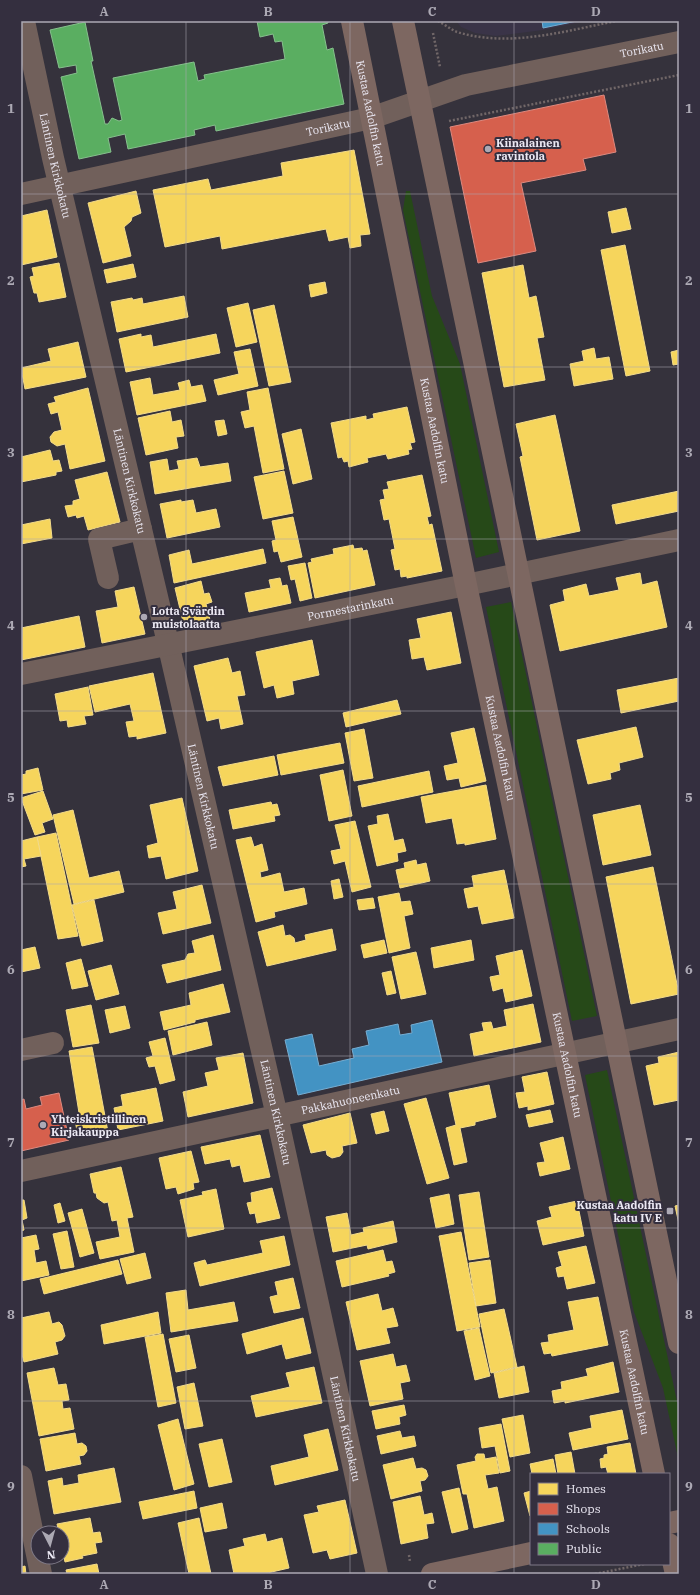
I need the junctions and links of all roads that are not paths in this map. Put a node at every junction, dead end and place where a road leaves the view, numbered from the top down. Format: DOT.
graph roads {
  1 [pos="24,21"];
  2 [pos="352,21"];
  3 [pos="403,21"];
  4 [pos="679,42"];
  5 [pos="420,101"];
  6 [pos="371,118"];
  7 [pos="60,185"];
  8 [pos="21,194"];
  9 [pos="141,529"];
  10 [pos="679,540"];
  11 [pos="518,574"];
  12 [pos="108,578"];
  13 [pos="466,585"];
  14 [pos="168,643"];
  15 [pos="21,674"];
  16 [pos="679,1029"];
  17 [pos="615,1042"];
  18 [pos="53,1043"];
  19 [pos="21,1050"];
  20 [pos="564,1054"];
  21 [pos="277,1116"];
  22 [pos="21,1171"];
  23 [pos="679,1343"];
  24 [pos="654,1473"];
  25 [pos="21,1476"];
  26 [pos="670,1548"];
  27 [pos="530,1552"];
  28 [pos="41,1574"];
  29 [pos="377,1574"];
  30 [pos="432,1574"];
  31 [pos="676,1574"];
  1 -- 7 [label="street, Läntinen Kirkkokatu"];
  2 -- 6 [label="main road, Kustaa Aadolfin katu"];
  3 -- 5 [label="main road"];
  4 -- 5 [label="street, Torikatu"];
  5 -- 6 [label="street, Torikatu"];
  5 -- 11 [label="main road"];
  6 -- 7 [label="street, Torikatu"];
  6 -- 13 [label="main road, Kustaa Aadolfin katu"];
  7 -- 8 [label="street, Torikatu"];
  7 -- 9 [label="street, Läntinen Kirkkokatu"];
  9 -- 12 [label="street"];
  9 -- 14 [label="street, Läntinen Kirkkokatu"];
  10 -- 11 [label="street, Pormestarinkatu"];
  11 -- 13 [label="street, Pormestarinkatu"];
  11 -- 17 [label="main road"];
  13 -- 14 [label="street, Pormestarinkatu"];
  13 -- 20 [label="main road, Kustaa Aadolfin katu"];
  14 -- 15 [label="street, Pormestarinkatu"];
  14 -- 21 [label="street, Läntinen Kirkkokatu"];
  16 -- 17 [label="street, Pakkahuoneenkatu"];
  17 -- 20 [label="street, Pakkahuoneenkatu"];
  17 -- 23 [label="main road"];
  18 -- 19 [label="street"];
  20 -- 21 [label="street, Pakkahuoneenkatu"];
  20 -- 24 [label="main road, Kustaa Aadolfin katu"];
  21 -- 22 [label="street, Pakkahuoneenkatu"];
  21 -- 29 [label="street, Läntinen Kirkkokatu"];
  25 -- 28 [label="street"];
  26 -- 31 [label="main road"];
  27 -- 30 [label="main road"];
}
